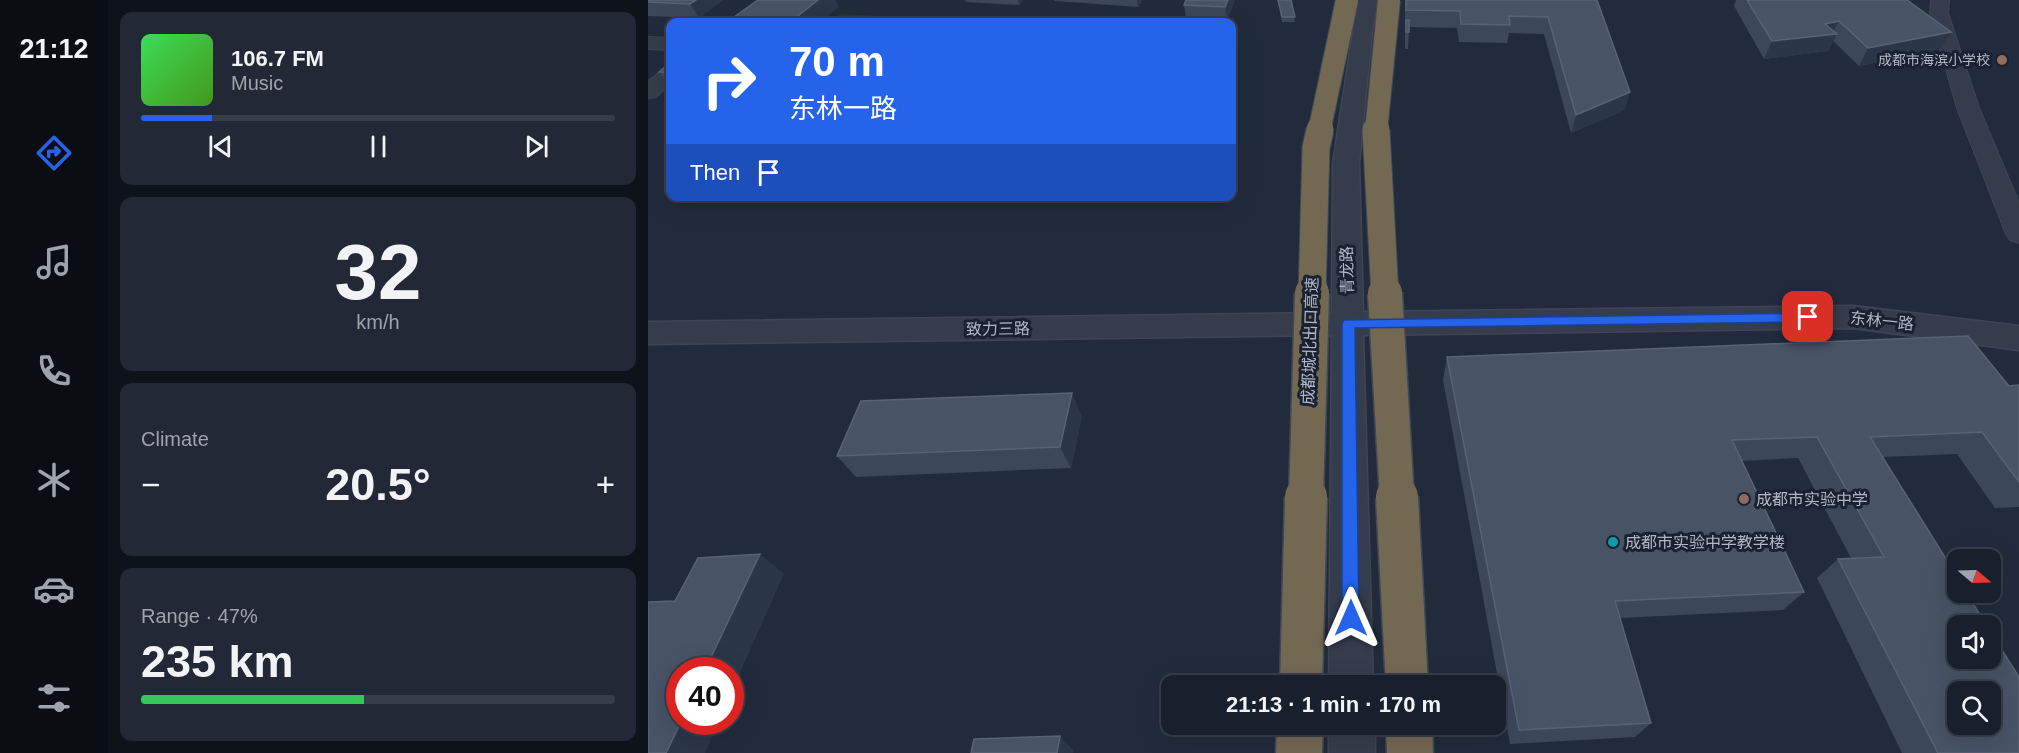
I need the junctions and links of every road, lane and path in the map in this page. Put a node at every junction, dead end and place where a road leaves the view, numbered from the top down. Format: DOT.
graph roads {
  1 [pos="1347,0"];
  2 [pos="1368,0"];
  3 [pos="1389,0"];
  4 [pos="1940,0"];
  5 [pos="648,43"];
  6 [pos="666,44"];
  7 [pos="666,77"];
  8 [pos="648,92"];
  9 [pos="2019,234"];
  10 [pos="1348,324"];
  11 [pos="648,333"];
  12 [pos="2019,338"];
  13 [pos="1301,675"];
  14 [pos="1351,675"];
  15 [pos="1406,675"];
  16 [pos="1300,735"];
  17 [pos="1352,735"];
  18 [pos="1409,735"];
  19 [pos="1299,753"];
  20 [pos="1352,753"];
  21 [pos="1410,753"];
  1 -- 13 [label="highway, 成都城北出口高速, bridge"];
  2 -- 10 [label="street, 青龙路"];
  3 -- 15 [label="highway, bridge"];
  4 -- 9 [label="street"];
  5 -- 6 [label="street"];
  7 -- 8 [label="street"];
  10 -- 11 [label="street, 致力三路"];
  10 -- 12 [label="street, 东林一路"];
  10 -- 14 [label="street, 青龙路"];
  16 -- 19 [label="highway"];
  17 -- 20 [label="street"];
  18 -- 21 [label="highway"];
}
